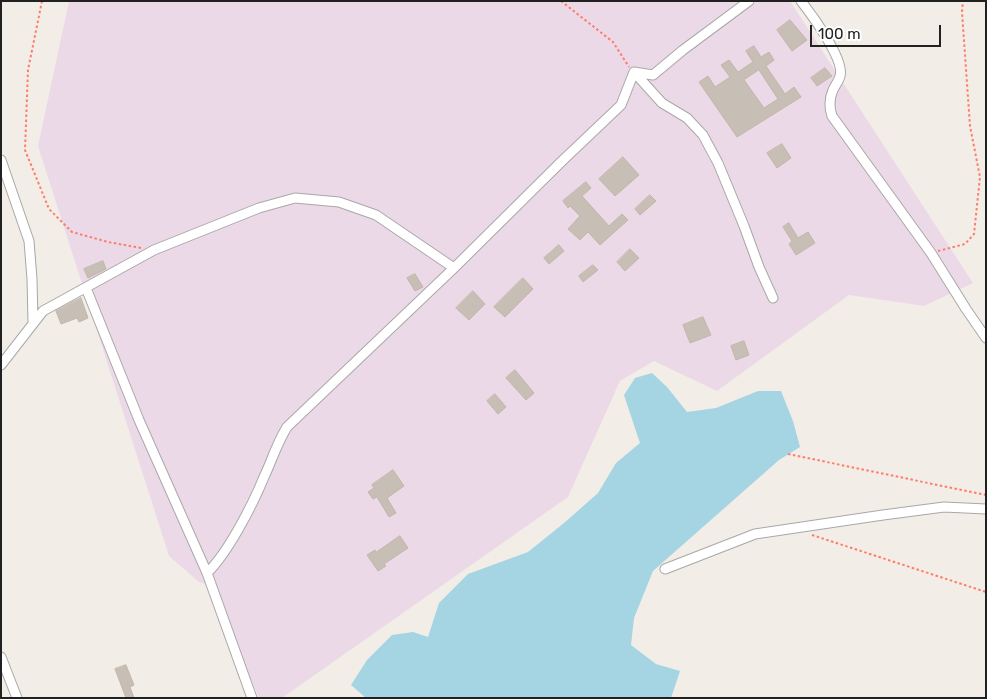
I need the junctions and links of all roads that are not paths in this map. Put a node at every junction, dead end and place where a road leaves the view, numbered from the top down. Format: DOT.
graph roads {
  1 [pos="749,1"];
  2 [pos="802,1"];
  3 [pos="634,72"];
  4 [pos="1,160"];
  5 [pos="454,268"];
  6 [pos="86,288"];
  7 [pos="773,298"];
  8 [pos="34,322"];
  9 [pos="986,338"];
  10 [pos="1,365"];
  11 [pos="986,509"];
  12 [pos="665,569"];
  13 [pos="207,574"];
  14 [pos="1,657"];
  15 [pos="17,698"];
  16 [pos="252,698"];
  1 -- 3 [label="street"];
  2 -- 9 [label="street"];
  3 -- 5 [label="street"];
  3 -- 7 [label="street"];
  4 -- 8 [label="street"];
  5 -- 6 [label="street"];
  5 -- 13 [label="street"];
  6 -- 8 [label="street"];
  6 -- 13 [label="street"];
  8 -- 10 [label="street"];
  11 -- 12 [label="street"];
  13 -- 16 [label="street"];
  14 -- 15 [label="street"];
}
